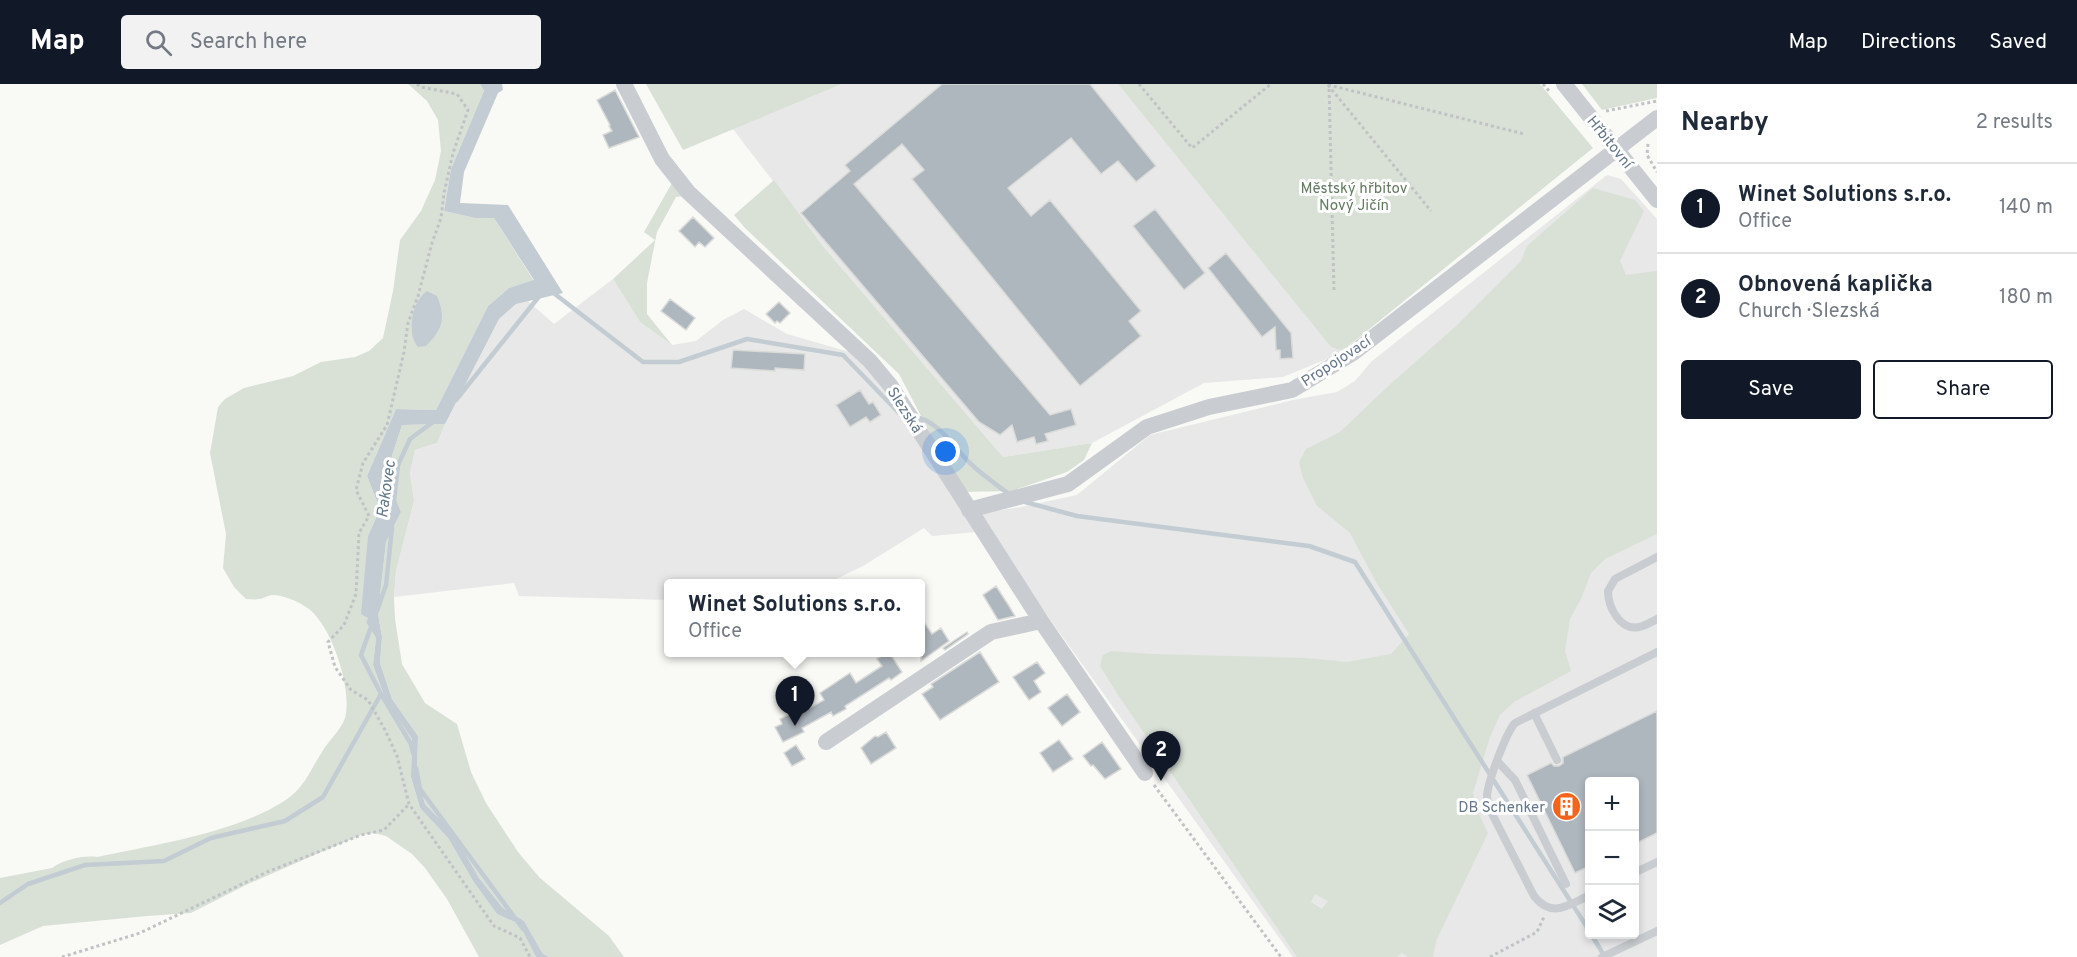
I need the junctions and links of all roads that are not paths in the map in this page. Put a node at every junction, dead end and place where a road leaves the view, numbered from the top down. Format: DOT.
graph roads {
  1 [pos="624,84"];
  2 [pos="1564,84"];
  3 [pos="1657,118"];
  4 [pos="1615,149"];
  5 [pos="1657,200"];
  6 [pos="969,510"];
  7 [pos="1657,557"];
  8 [pos="1657,619"];
  9 [pos="1041,621"];
  10 [pos="1657,652"];
  11 [pos="1534,713"];
  12 [pos="826,742"];
  13 [pos="1557,760"];
  14 [pos="1498,762"];
  15 [pos="1145,773"];
  16 [pos="1657,862"];
  17 [pos="1639,871"];
  18 [pos="1566,884"];
  19 [pos="1585,897"];
  20 [pos="1657,931"];
  21 [pos="1602,957"];
  1 -- 6 [label="street, Slezská"];
  2 -- 4 [label="street, Hřbitovní"];
  3 -- 4 [label="street, Propojovací"];
  4 -- 5 [label="street, Hřbitovní"];
  4 -- 6 [label="street, Propojovací"];
  6 -- 9 [label="street, Slezská"];
  7 -- 8 [label="lane"];
  9 -- 12 [label="street"];
  9 -- 15 [label="street, Slezská"];
  10 -- 11 [label="lane"];
  11 -- 13 [label="lane"];
  11 -- 14 [label="lane"];
  14 -- 18 [label="lane"];
  14 -- 19 [label="lane"];
  16 -- 17 [label="lane"];
  20 -- 21 [label="lane"];
}
